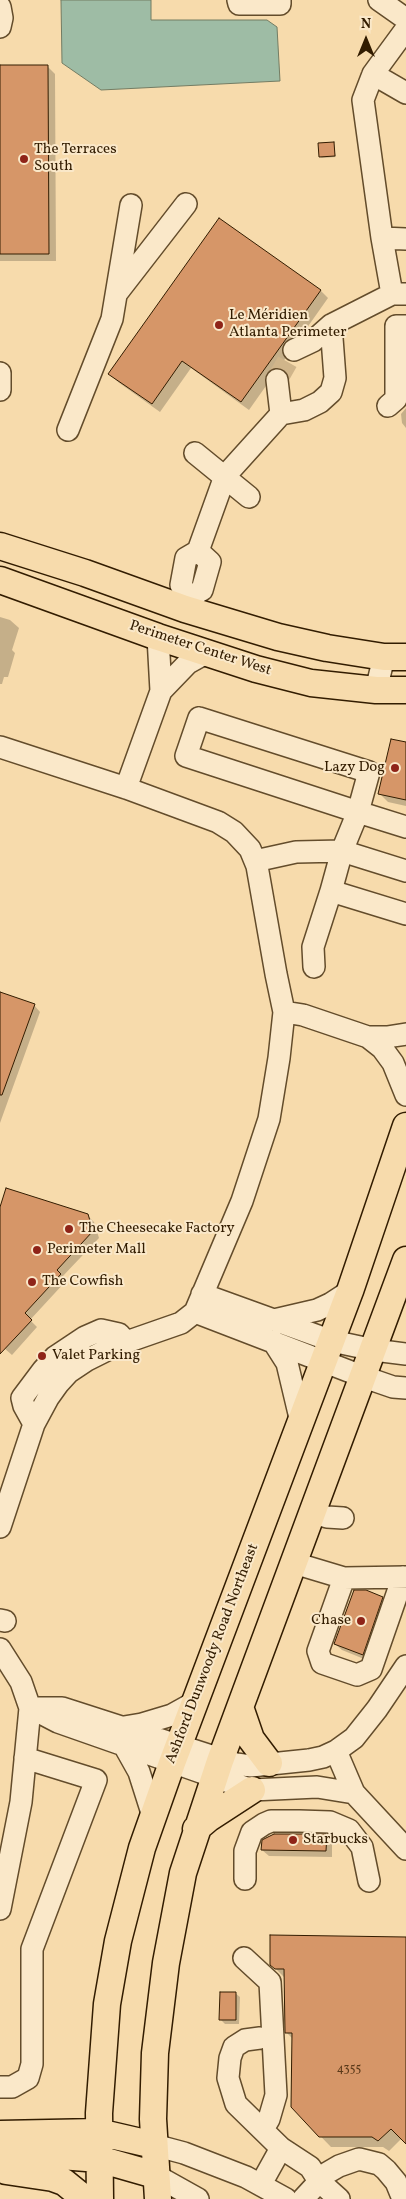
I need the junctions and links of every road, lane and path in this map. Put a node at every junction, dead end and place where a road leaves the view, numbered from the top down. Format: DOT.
graph roads {
  1 [pos="238,0"];
  2 [pos="280,0"];
  3 [pos="378,0"];
  4 [pos="0,6"];
  5 [pos="406,19"];
  6 [pos="0,27"];
  7 [pos="406,29"];
  8 [pos="373,74"];
  9 [pos="406,93"];
  10 [pos="186,204"];
  11 [pos="130,205"];
  12 [pos="382,238"];
  13 [pos="406,239"];
  14 [pos="116,294"];
  15 [pos="399,294"];
  16 [pos="331,325"];
  17 [pos="294,350"];
  18 [pos="401,360"];
  19 [pos="0,374"];
  20 [pos="277,380"];
  21 [pos="0,390"];
  22 [pos="388,406"];
  23 [pos="281,414"];
  24 [pos="68,430"];
  25 [pos="195,454"];
  26 [pos="225,476"];
  27 [pos="249,497"];
  28 [pos="0,546"];
  29 [pos="0,580"];
  30 [pos="186,604"];
  31 [pos="166,640"];
  32 [pos="206,652"];
  33 [pos="395,657"];
  34 [pos="376,690"];
  35 [pos="406,690"];
  36 [pos="161,691"];
  37 [pos="0,747"];
  38 [pos="126,788"];
  39 [pos="358,812"];
  40 [pos="406,827"];
  41 [pos="342,851"];
  42 [pos="255,861"];
  43 [pos="406,871"];
  44 [pos="331,891"];
  45 [pos="406,914"];
  46 [pos="314,967"];
  47 [pos="284,1012"];
  48 [pos="406,1034"];
  49 [pos="368,1037"];
  50 [pos="406,1095"];
  51 [pos="406,1126"];
  52 [pos="404,1269"];
  53 [pos="350,1291"];
  54 [pos="199,1303"];
  55 [pos="273,1320"];
  56 [pos="273,1341"];
  57 [pos="374,1350"];
  58 [pos="328,1351"];
  59 [pos="406,1354"];
  60 [pos="364,1377"];
  61 [pos="406,1388"];
  62 [pos="301,1422"];
  63 [pos="313,1513"];
  64 [pos="343,1518"];
  65 [pos="0,1527"];
  66 [pos="294,1563"];
  67 [pos="404,1577"];
  68 [pos="344,1578"];
  69 [pos="0,1649"];
  70 [pos="406,1666"];
  71 [pos="197,1698"];
  72 [pos="240,1707"];
  73 [pos="30,1708"];
  74 [pos="123,1737"];
  75 [pos="336,1751"];
  76 [pos="175,1755"];
  77 [pos="25,1758"];
  78 [pos="269,1764"];
  79 [pos="217,1769"];
  80 [pos="252,1790"];
  81 [pos="354,1793"];
  82 [pos="153,1816"];
  83 [pos="196,1829"];
  84 [pos="406,1849"];
  85 [pos="245,1879"];
  86 [pos="369,1881"];
  87 [pos="0,1909"];
  88 [pos="244,1958"];
  89 [pos="260,2038"];
  90 [pos="0,2087"];
  91 [pos="263,2129"];
  92 [pos="98,2132"];
  93 [pos="0,2134"];
  94 [pos="154,2145"];
  95 [pos="281,2148"];
  96 [pos="0,2159"];
  97 [pos="99,2159"];
  98 [pos="0,2171"];
  99 [pos="319,2181"];
  100 [pos="260,2184"];
  101 [pos="157,2187"];
  102 [pos="85,2199"];
  103 [pos="100,2199"];
  104 [pos="198,2199"];
  105 [pos="286,2199"];
  106 [pos="303,2199"];
  107 [pos="339,2199"];
  108 [pos="403,2199"];
  1 -- 2 [label="street"];
  3 -- 5 [label="street"];
  4 -- 6 [label="street"];
  7 -- 8 [label="street"];
  8 -- 9 [label="street"];
  8 -- 12 [label="street"];
  10 -- 14 [label="street"];
  11 -- 14 [label="street"];
  12 -- 13 [label="street"];
  12 -- 15 [label="street"];
  14 -- 24 [label="street"];
  15 -- 16 [label="street"];
  16 -- 17 [label="street"];
  16 -- 23 [label="street"];
  18 -- 22 [label="street"];
  19 -- 21 [label="street"];
  20 -- 23 [label="street"];
  23 -- 26 [label="street"];
  25 -- 26 [label="street"];
  26 -- 27 [label="street"];
  26 -- 30 [label="street"];
  28 -- 30 [label="main road"];
  29 -- 31 [label="main road, Perimeter Center West"];
  30 -- 31 [label="main road"];
  30 -- 33 [label="main road"];
  31 -- 32 [label="main road, Perimeter Center West"];
  31 -- 36 [label="street"];
  32 -- 34 [label="main road, Perimeter Center West"];
  32 -- 36 [label="street"];
  33 -- 34 [label="street"];
  34 -- 35 [label="main road, Perimeter Center West"];
  36 -- 38 [label="street"];
  37 -- 38 [label="street"];
  38 -- 42 [label="street"];
  39 -- 39 [label="street"];
  39 -- 40 [label="street"];
  39 -- 41 [label="street"];
  41 -- 42 [label="street"];
  41 -- 43 [label="street"];
  41 -- 44 [label="street"];
  42 -- 47 [label="street"];
  44 -- 45 [label="street"];
  44 -- 46 [label="street"];
  47 -- 49 [label="street"];
  47 -- 54 [label="street"];
  48 -- 49 [label="street"];
  49 -- 50 [label="street"];
  51 -- 53 [label="main road, Ashford Dunwoody Road Northeast"];
  52 -- 57 [label="main road"];
  53 -- 55 [label="street"];
  53 -- 58 [label="main road, Ashford Dunwoody Road Northeast"];
  54 -- 55 [label="street"];
  54 -- 56 [label="street"];
  54 -- 65 [label="street"];
  55 -- 58 [label="street"];
  56 -- 58 [label="street"];
  56 -- 62 [label="street"];
  57 -- 58 [label="street"];
  57 -- 59 [label="street"];
  57 -- 60 [label="main road"];
  58 -- 60 [label="street"];
  58 -- 62 [label="main road, Ashford Dunwoody Road Northeast"];
  60 -- 61 [label="street"];
  60 -- 63 [label="main road"];
  62 -- 71 [label="main road, Ashford Dunwoody Road Northeast"];
  63 -- 64 [label="street"];
  63 -- 66 [label="main road"];
  66 -- 68 [label="street"];
  66 -- 72 [label="main road"];
  67 -- 68 [label="street"];
  67 -- 68 [label="street"];
  69 -- 73 [label="street"];
  70 -- 75 [label="street"];
  71 -- 74 [label="street"];
  71 -- 76 [label="main road, Ashford Dunwoody Road Northeast"];
  72 -- 78 [label="main road"];
  72 -- 79 [label="main road"];
  73 -- 74 [label="street"];
  73 -- 77 [label="street"];
  74 -- 76 [label="street"];
  74 -- 82 [label="street"];
  75 -- 78 [label="street"];
  75 -- 81 [label="street"];
  76 -- 79 [label="street"];
  76 -- 82 [label="main road, Ashford Dunwoody Road Northeast"];
  77 -- 87 [label="street"];
  77 -- 90 [label="street"];
  78 -- 79 [label="street"];
  79 -- 80 [label="street"];
  79 -- 83 [label="main road"];
  80 -- 81 [label="street"];
  80 -- 83 [label="main road"];
  81 -- 84 [label="street"];
  82 -- 92 [label="main road, Ashford Dunwoody Road Northeast"];
  83 -- 94 [label="main road"];
  85 -- 86 [label="street"];
  88 -- 91 [label="street"];
  89 -- 91 [label="street"];
  91 -- 95 [label="street"];
  92 -- 93 [label="main road"];
  92 -- 94 [label="main road"];
  92 -- 97 [label="main road, Ashford Dunwoody Road Northeast"];
  94 -- 100 [label="street"];
  94 -- 101 [label="main road"];
  95 -- 99 [label="street"];
  95 -- 100 [label="street"];
  96 -- 97 [label="main road"];
  97 -- 101 [label="main road"];
  97 -- 103 [label="main road, Ashford Dunwoody Road Northeast"];
  98 -- 102 [label="main road"];
  99 -- 106 [label="street"];
  99 -- 107 [label="street"];
  99 -- 108 [label="street"];
  100 -- 105 [label="street"];
  101 -- 104 [label="street"];
}
